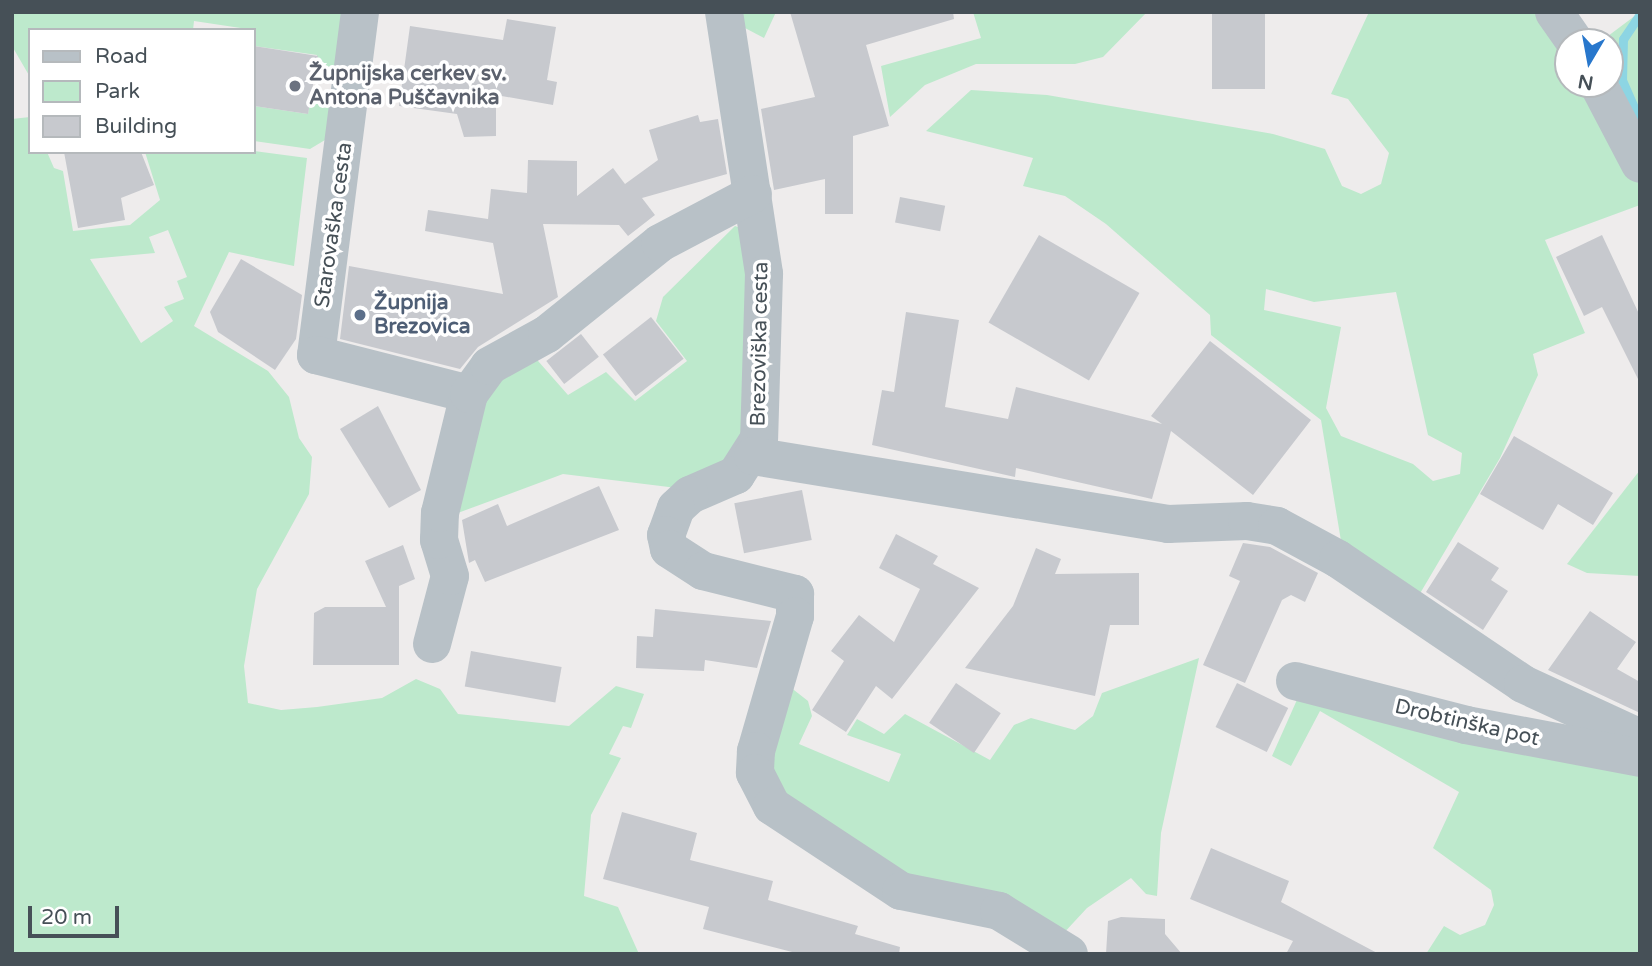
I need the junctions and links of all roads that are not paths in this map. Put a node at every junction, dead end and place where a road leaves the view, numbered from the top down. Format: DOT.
graph roads {
  1 [pos="360,12"];
  2 [pos="724,12"];
  3 [pos="1554,12"];
  4 [pos="1565,28"];
  5 [pos="1605,98"];
  6 [pos="1640,164"];
  7 [pos="752,194"];
  8 [pos="469,394"];
  9 [pos="753,456"];
  10 [pos="432,643"];
  11 [pos="1296,681"];
  12 [pos="1640,737"];
  13 [pos="1640,758"];
  14 [pos="1069,954"];
  1 -- 8 [label="street, Starovaška cesta"];
  2 -- 7 [label="street, Brezoviška cesta"];
  3 -- 4 [label="street"];
  5 -- 6 [label="street"];
  7 -- 8 [label="street"];
  7 -- 9 [label="street, Brezoviška cesta"];
  8 -- 10 [label="street"];
  9 -- 12 [label="street"];
  9 -- 14 [label="street, Brezoviška cesta"];
  11 -- 13 [label="street, Drobtinška pot"];
}
